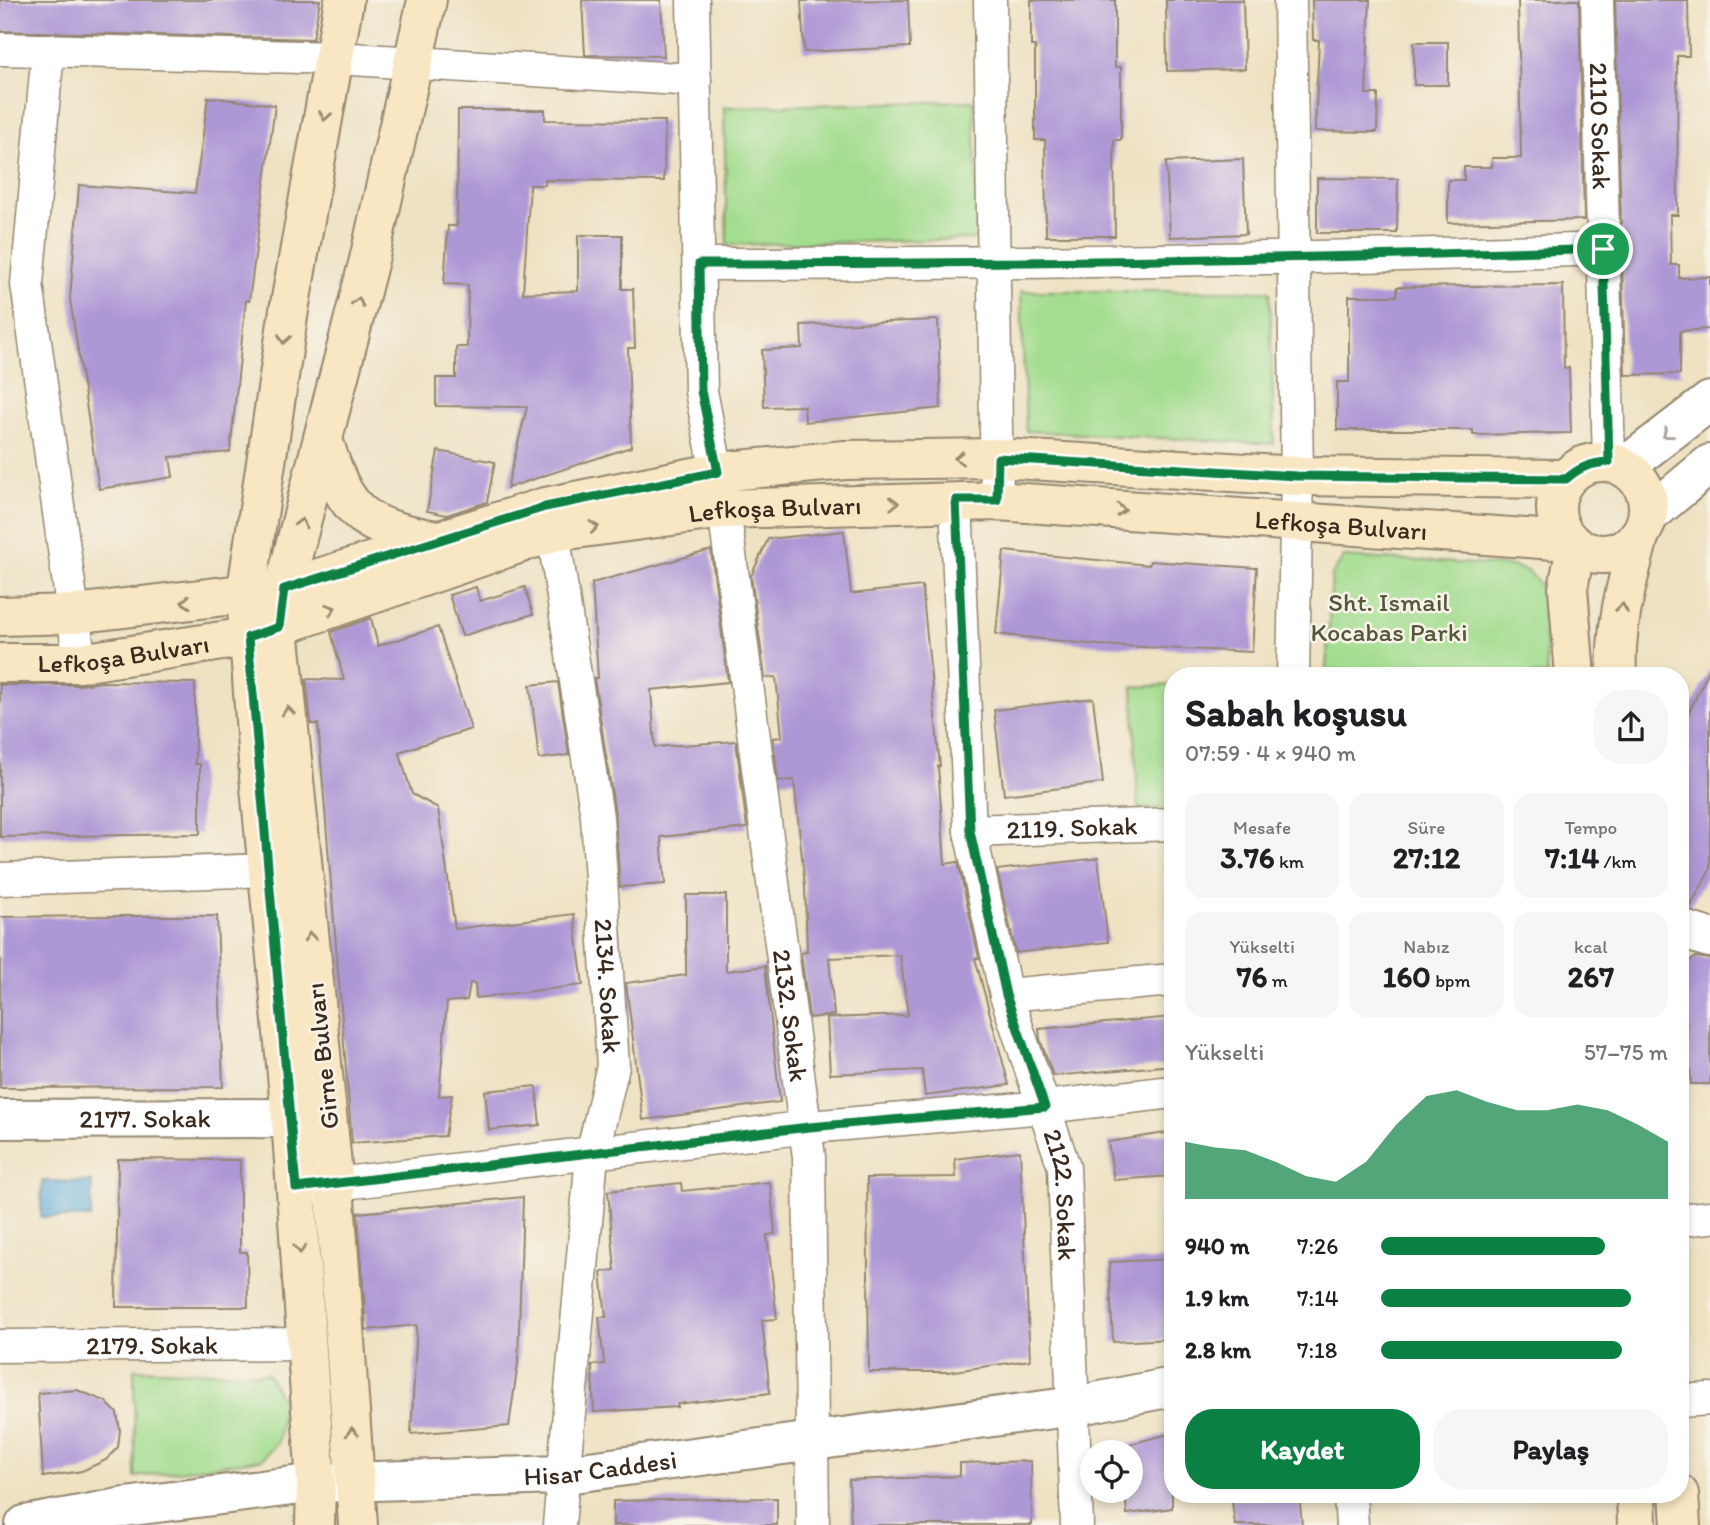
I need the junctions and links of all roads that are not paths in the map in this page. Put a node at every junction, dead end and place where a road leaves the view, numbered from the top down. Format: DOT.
graph roads {
  1 [pos="344,0"];
  2 [pos="427,0"];
  3 [pos="693,0"];
  4 [pos="990,0"];
  5 [pos="1290,0"];
  6 [pos="1597,0"];
  7 [pos="0,49"];
  8 [pos="48,50"];
  9 [pos="335,58"];
  10 [pos="414,62"];
  11 [pos="695,80"];
  12 [pos="1603,249"];
  13 [pos="1296,260"];
  14 [pos="699,264"];
  15 [pos="995,264"];
  16 [pos="13,283"];
  17 [pos="1710,401"];
  18 [pos="323,439"];
  19 [pos="998,458"];
  20 [pos="1710,464"];
  21 [pos="1617,465"];
  22 [pos="718,472"];
  23 [pos="1297,476"];
  24 [pos="1566,479"];
  25 [pos="956,500"];
  26 [pos="997,500"];
  27 [pos="724,509"];
  28 [pos="1294,523"];
  29 [pos="1644,526"];
  30 [pos="552,532"];
  31 [pos="438,541"];
  32 [pos="1573,544"];
  33 [pos="284,589"];
  34 [pos="246,595"];
  35 [pos="74,614"];
  36 [pos="0,616"];
  37 [pos="263,632"];
  38 [pos="0,663"];
  39 [pos="80,663"];
  40 [pos="1293,667"];
  41 [pos="1574,667"];
  42 [pos="1616,667"];
  43 [pos="1164,824"];
  44 [pos="970,831"];
  45 [pos="268,870"];
  46 [pos="0,879"];
  47 [pos="1164,981"];
  48 [pos="1006,995"];
  49 [pos="1164,1093"];
  50 [pos="1045,1107"];
  51 [pos="290,1118"];
  52 [pos="0,1119"];
  53 [pos="805,1128"];
  54 [pos="592,1155"];
  55 [pos="334,1185"];
  56 [pos="296,1188"];
  57 [pos="1710,1217"];
  58 [pos="1689,1219"];
  59 [pos="305,1345"];
  60 [pos="0,1346"];
  61 [pos="1164,1389"];
  62 [pos="1710,1399"];
  63 [pos="1689,1400"];
  64 [pos="1075,1406"];
  65 [pos="813,1440"];
  66 [pos="563,1474"];
  67 [pos="316,1483"];
  68 [pos="355,1483"];
  69 [pos="1351,1503"];
  70 [pos="1636,1503"];
  71 [pos="1680,1503"];
  72 [pos="125,1516"];
  73 [pos="24,1525"];
  74 [pos="315,1525"];
  75 [pos="358,1525"];
  76 [pos="559,1525"];
  77 [pos="813,1525"];
  78 [pos="1077,1525"];
  79 [pos="1352,1525"];
  80 [pos="1637,1525"];
  81 [pos="1681,1525"];
  1 -- 9 [label="main road, Girne Bulvarı"];
  2 -- 10 [label="main road, Girne Bulvarı"];
  3 -- 11 [label="street, 2132. Sokak"];
  4 -- 15 [label="street"];
  5 -- 13 [label="street"];
  6 -- 12 [label="street, 2110 Sokak"];
  7 -- 8 [label="street"];
  8 -- 9 [label="street"];
  8 -- 16 [label="street"];
  9 -- 10 [label="street"];
  9 -- 34 [label="main road, Girne Bulvarı, one-way"];
  10 -- 11 [label="street"];
  18 -- 10 [label="main road, Girne Bulvarı, one-way"];
  11 -- 14 [label="street, 2132. Sokak"];
  12 -- 13 [label="street"];
  12 -- 21 [label="street, 2110 Sokak"];
  13 -- 15 [label="street"];
  13 -- 23 [label="street"];
  14 -- 15 [label="street"];
  14 -- 22 [label="street, 2132. Sokak"];
  15 -- 19 [label="street"];
  16 -- 35 [label="street"];
  17 -- 21 [label="street, one-way"];
  18 -- 31 [label="main road"];
  33 -- 18 [label="main road, Girne Bulvarı, one-way"];
  19 -- 22 [label="main road, Lefkoşa Bulvarı, one-way"];
  19 -- 23 [label="main road, Lefkoşa Bulvarı"];
  19 -- 26 [label="street"];
  20 -- 29 [label="street"];
  21 -- 24 [label="main road"];
  21 -- 29 [label="main road"];
  22 -- 27 [label="street, 2132. Sokak"];
  22 -- 31 [label="main road, Lefkoşa Bulvarı"];
  23 -- 24 [label="main road, Lefkoşa Bulvarı"];
  23 -- 28 [label="street"];
  24 -- 32 [label="main road"];
  25 -- 26 [label="main road, Lefkoşa Bulvarı"];
  27 -- 25 [label="main road, Lefkoşa Bulvarı, one-way"];
  25 -- 44 [label="street, 2122. Sokak"];
  26 -- 28 [label="main road, Lefkoşa Bulvarı, one-way"];
  30 -- 27 [label="main road, Lefkoşa Bulvarı, one-way"];
  27 -- 53 [label="street, 2132. Sokak"];
  28 -- 32 [label="main road, Lefkoşa Bulvarı"];
  28 -- 40 [label="street"];
  29 -- 32 [label="main road"];
  42 -- 29 [label="main road, one-way"];
  37 -- 30 [label="main road, Lefkoşa Bulvarı, one-way"];
  30 -- 54 [label="street, 2134. Sokak"];
  31 -- 33 [label="main road, Lefkoşa Bulvarı"];
  32 -- 41 [label="main road"];
  33 -- 34 [label="main road, Lefkoşa Bulvarı"];
  33 -- 37 [label="main road, Girne Bulvarı"];
  34 -- 35 [label="main road, Lefkoşa Bulvarı, one-way"];
  34 -- 37 [label="main road, Girne Bulvarı"];
  35 -- 36 [label="main road, Lefkoşa Bulvarı"];
  35 -- 39 [label="street"];
  37 -- 39 [label="main road, Lefkoşa Bulvarı"];
  37 -- 45 [label="main road, Girne Bulvarı"];
  55 -- 37 [label="main road, Girne Bulvarı, one-way"];
  38 -- 39 [label="main road, Lefkoşa Bulvarı"];
  43 -- 44 [label="street, 2119. Sokak"];
  44 -- 48 [label="street, 2122. Sokak"];
  45 -- 46 [label="street"];
  45 -- 51 [label="main road, Girne Bulvarı"];
  47 -- 48 [label="street"];
  48 -- 50 [label="street, 2122. Sokak"];
  49 -- 50 [label="street"];
  50 -- 53 [label="street"];
  50 -- 64 [label="street, 2122. Sokak"];
  51 -- 52 [label="street, 2177. Sokak"];
  51 -- 56 [label="main road, Girne Bulvarı"];
  53 -- 54 [label="street"];
  53 -- 65 [label="street, 2132. Sokak"];
  54 -- 55 [label="street"];
  54 -- 66 [label="street, 2134. Sokak"];
  55 -- 56 [label="street"];
  68 -- 55 [label="main road, Girne Bulvarı, one-way"];
  56 -- 59 [label="main road, Girne Bulvarı, one-way"];
  57 -- 58 [label="street"];
  59 -- 60 [label="street, 2179. Sokak"];
  59 -- 67 [label="main road, Girne Bulvarı"];
  61 -- 64 [label="street, Hisar Caddesi"];
  62 -- 63 [label="street"];
  64 -- 65 [label="street, Hisar Caddesi"];
  64 -- 78 [label="street, 2122. Sokak"];
  65 -- 66 [label="street, Hisar Caddesi"];
  65 -- 77 [label="street, 2132. Sokak"];
  66 -- 68 [label="street, Hisar Caddesi"];
  66 -- 76 [label="street, 2134. Sokak"];
  67 -- 68 [label="street, Hisar Caddesi"];
  67 -- 72 [label="street, Hisar Caddesi"];
  67 -- 74 [label="main road, Girne Bulvarı"];
  68 -- 75 [label="main road, Girne Bulvarı"];
  69 -- 79 [label="street"];
  70 -- 80 [label="main road"];
  71 -- 81 [label="main road"];
  72 -- 73 [label="street, Hisar Caddesi"];
}
